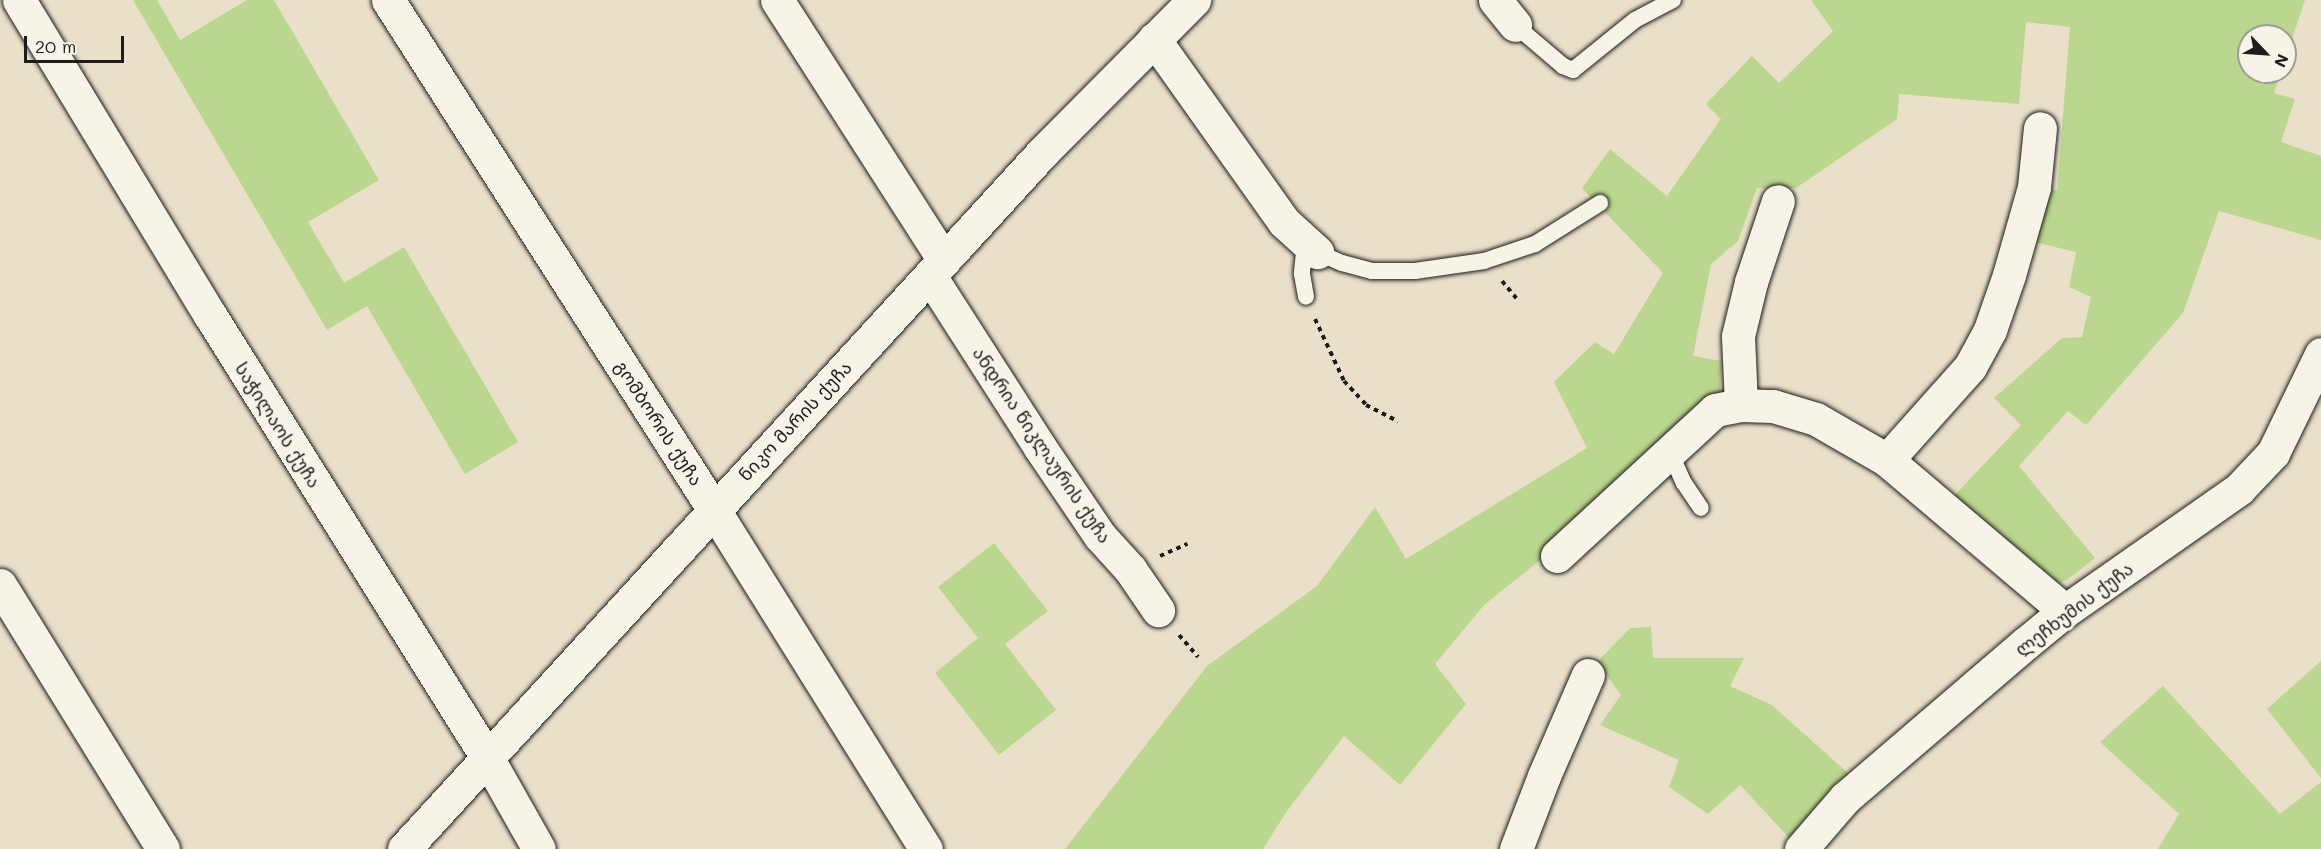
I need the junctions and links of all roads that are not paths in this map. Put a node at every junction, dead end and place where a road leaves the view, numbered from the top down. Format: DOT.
graph roads {
  1 [pos="19,0"];
  2 [pos="388,0"];
  3 [pos="777,0"];
  4 [pos="1673,0"];
  5 [pos="1505,12"];
  6 [pos="1169,15"];
  7 [pos="2040,128"];
  8 [pos="1778,201"];
  9 [pos="1600,203"];
  10 [pos="1311,247"];
  11 [pos="937,268"];
  12 [pos="1306,297"];
  13 [pos="2321,354"];
  14 [pos="1741,405"];
  15 [pos="1684,437"];
  16 [pos="1887,460"];
  17 [pos="1701,508"];
  18 [pos="714,510"];
  19 [pos="1557,556"];
  20 [pos="0,585"];
  21 [pos="1158,610"];
  22 [pos="2065,611"];
  23 [pos="1588,675"];
  24 [pos="488,759"];
  25 [pos="163,849"];
  26 [pos="404,849"];
  27 [pos="539,849"];
  28 [pos="926,849"];
  29 [pos="1516,849"];
  30 [pos="1801,849"];
  1 -- 24 [label="street, საჭილაოს ქუჩა"];
  2 -- 18 [label="street, გომბორის ქუჩა"];
  3 -- 11 [label="street, ანდრია წიკლაურის ქუჩა"];
  4 -- 5 [label="lane"];
  6 -- 10 [label="street"];
  6 -- 11 [label="street, ნიკო მარის ქუჩა"];
  7 -- 16 [label="street"];
  8 -- 14 [label="street"];
  9 -- 10 [label="lane"];
  10 -- 12 [label="lane"];
  11 -- 18 [label="street, ნიკო მარის ქუჩა"];
  11 -- 21 [label="street, ანდრია წიკლაურის ქუჩა"];
  13 -- 22 [label="street, ლეჩხუმის ქუჩა"];
  14 -- 15 [label="street"];
  14 -- 16 [label="street"];
  15 -- 17 [label="lane"];
  15 -- 19 [label="street"];
  16 -- 22 [label="street"];
  18 -- 24 [label="street, ნიკო მარის ქუჩა"];
  18 -- 28 [label="street, გომბორის ქუჩა"];
  20 -- 25 [label="street"];
  22 -- 30 [label="street, ლეჩხუმის ქუჩა"];
  23 -- 29 [label="street"];
  24 -- 26 [label="street, ნიკო მარის ქუჩა"];
  24 -- 27 [label="street, საჭილაოს ქუჩა"];
}
